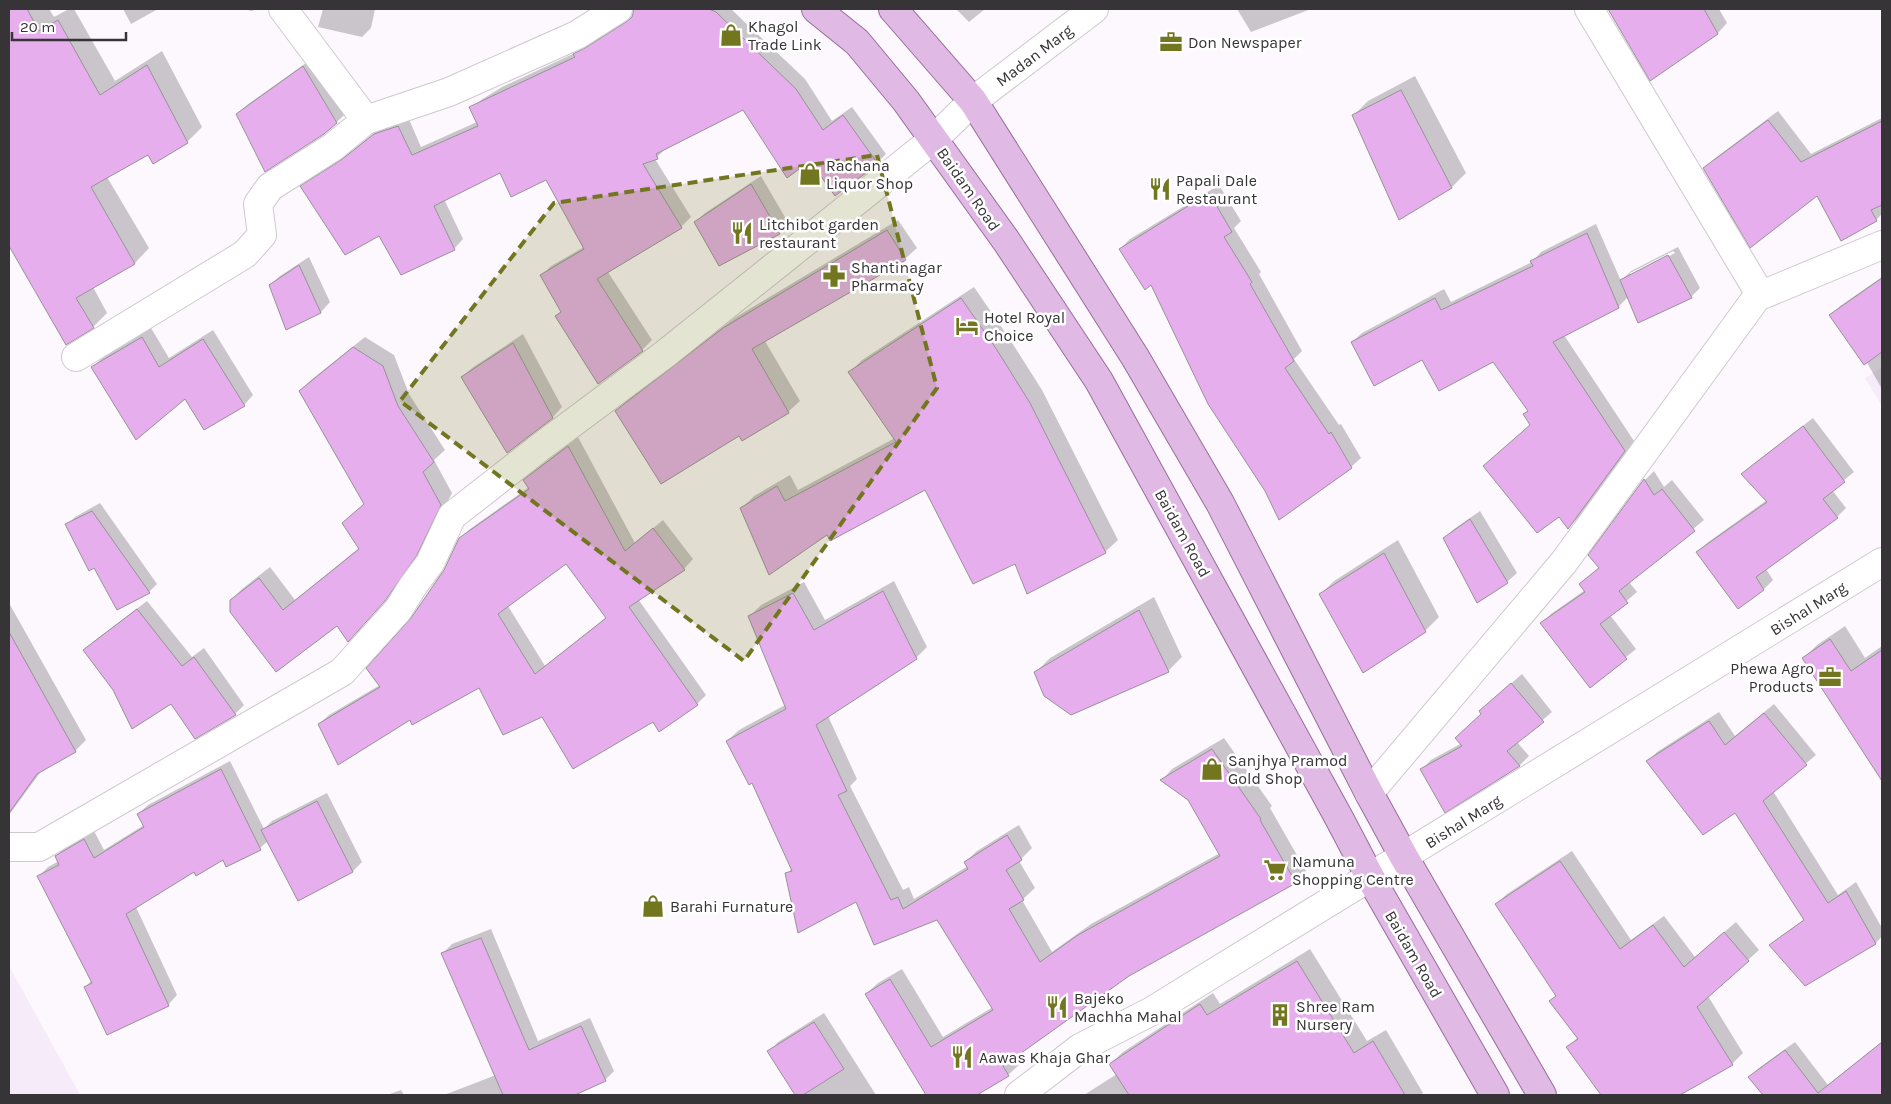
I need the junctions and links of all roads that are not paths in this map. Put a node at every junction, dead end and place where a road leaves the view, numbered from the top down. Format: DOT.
graph roads {
  1 [pos="284,9"];
  2 [pos="618,9"];
  3 [pos="816,9"];
  4 [pos="892,9"];
  5 [pos="1094,9"];
  6 [pos="1589,9"];
  7 [pos="973,101"];
  8 [pos="366,120"];
  9 [pos="934,138"];
  10 [pos="1882,245"];
  11 [pos="1757,297"];
  12 [pos="76,357"];
  13 [pos="1882,562"];
  14 [pos="1369,793"];
  15 [pos="9,846"];
  16 [pos="1404,857"];
  17 [pos="1370,877"];
  18 [pos="1019,1095"];
  19 [pos="1495,1095"];
  20 [pos="1542,1095"];
  1 -- 8 [label="street"];
  2 -- 8 [label="street"];
  3 -- 9 [label="main road, Baidam Road"];
  4 -- 7 [label="main road"];
  5 -- 7 [label="street, Madan Marg"];
  6 -- 11 [label="street"];
  7 -- 9 [label="street, Madan Marg"];
  7 -- 14 [label="main road"];
  8 -- 12 [label="street"];
  9 -- 15 [label="street, Madan Marg"];
  9 -- 17 [label="main road, Baidam Road"];
  10 -- 11 [label="street"];
  11 -- 14 [label="street"];
  13 -- 16 [label="street, Bishal Marg"];
  14 -- 16 [label="main road"];
  16 -- 17 [label="street, Bishal Marg"];
  16 -- 20 [label="main road"];
  17 -- 18 [label="street, Bishal Marg"];
  17 -- 19 [label="main road, Baidam Road"];
}
